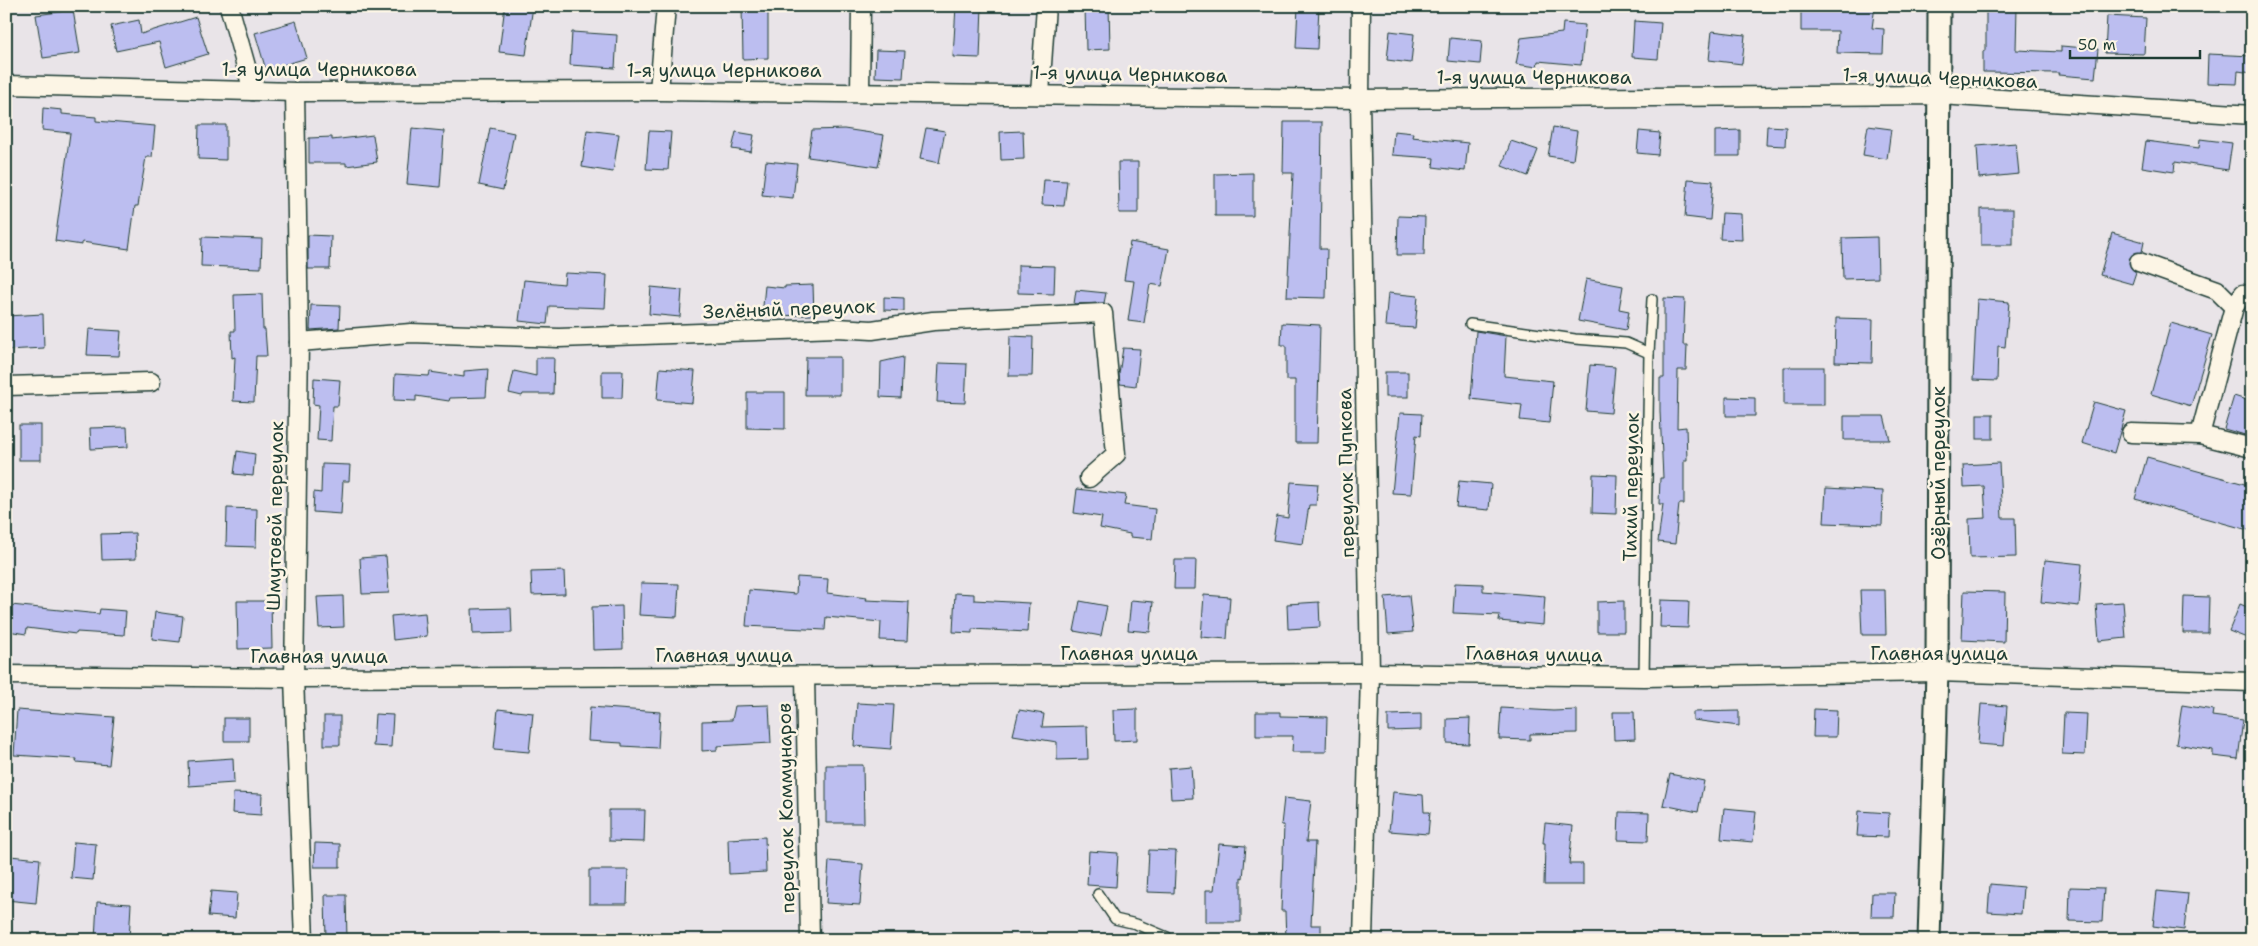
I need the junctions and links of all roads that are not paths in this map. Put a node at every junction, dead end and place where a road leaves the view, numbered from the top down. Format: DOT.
graph roads {
  1 [pos="229,6"];
  2 [pos="666,6"];
  3 [pos="861,6"];
  4 [pos="1046,6"];
  5 [pos="1361,6"];
  6 [pos="1939,6"];
  7 [pos="6,85"];
  8 [pos="253,91"];
  9 [pos="659,91"];
  10 [pos="295,92"];
  11 [pos="860,92"];
  12 [pos="1040,94"];
  13 [pos="1940,95"];
  14 [pos="1360,99"];
  15 [pos="2252,115"];
  16 [pos="2139,262"];
  17 [pos="1652,299"];
  18 [pos="2243,299"];
  19 [pos="1470,324"];
  20 [pos="299,342"];
  21 [pos="1649,353"];
  22 [pos="151,382"];
  23 [pos="6,386"];
  24 [pos="2131,433"];
  25 [pos="2200,435"];
  26 [pos="2252,448"];
  27 [pos="1089,478"];
  28 [pos="1937,672"];
  29 [pos="1370,674"];
  30 [pos="6,675"];
  31 [pos="805,676"];
  32 [pos="1644,677"];
  33 [pos="294,678"];
  34 [pos="2252,682"];
  35 [pos="1098,894"];
  36 [pos="304,940"];
  37 [pos="810,940"];
  38 [pos="1167,940"];
  39 [pos="1363,940"];
  40 [pos="1929,940"];
  1 -- 8 [label="street"];
  2 -- 9 [label="street"];
  3 -- 11 [label="street"];
  4 -- 12 [label="street"];
  5 -- 14 [label="street, переулок Пупкова"];
  6 -- 13 [label="street, Озёрный переулок"];
  7 -- 8 [label="street, 1-я улица Черникова"];
  8 -- 10 [label="street, 1-я улица Черникова"];
  9 -- 10 [label="street, 1-я улица Черникова"];
  9 -- 11 [label="street, 1-я улица Черникова"];
  10 -- 20 [label="street, Шмутовой переулок"];
  11 -- 12 [label="street, 1-я улица Черникова"];
  12 -- 14 [label="street, 1-я улица Черникова"];
  13 -- 14 [label="street, 1-я улица Черникова"];
  13 -- 15 [label="street, 1-я улица Черникова"];
  13 -- 28 [label="street, Озёрный переулок"];
  14 -- 29 [label="street, переулок Пупкова"];
  16 -- 18 [label="street"];
  17 -- 21 [label="lane, Тихий переулок"];
  18 -- 25 [label="street"];
  19 -- 21 [label="lane"];
  20 -- 27 [label="street, Зелёный переулок"];
  20 -- 33 [label="street, Шмутовой переулок"];
  21 -- 32 [label="lane, Тихий переулок"];
  22 -- 23 [label="street"];
  24 -- 25 [label="street"];
  25 -- 26 [label="street"];
  28 -- 32 [label="street, Главная улица"];
  28 -- 34 [label="street, Главная улица"];
  28 -- 40 [label="street, Озёрный переулок"];
  29 -- 31 [label="street, Главная улица"];
  29 -- 32 [label="street, Главная улица"];
  29 -- 39 [label="street, переулок Пупкова"];
  30 -- 33 [label="street, Главная улица"];
  31 -- 33 [label="street, Главная улица"];
  31 -- 37 [label="street, переулок Коммунаров"];
  33 -- 36 [label="street, Шмутовой переулок"];
  35 -- 38 [label="lane"];
}
